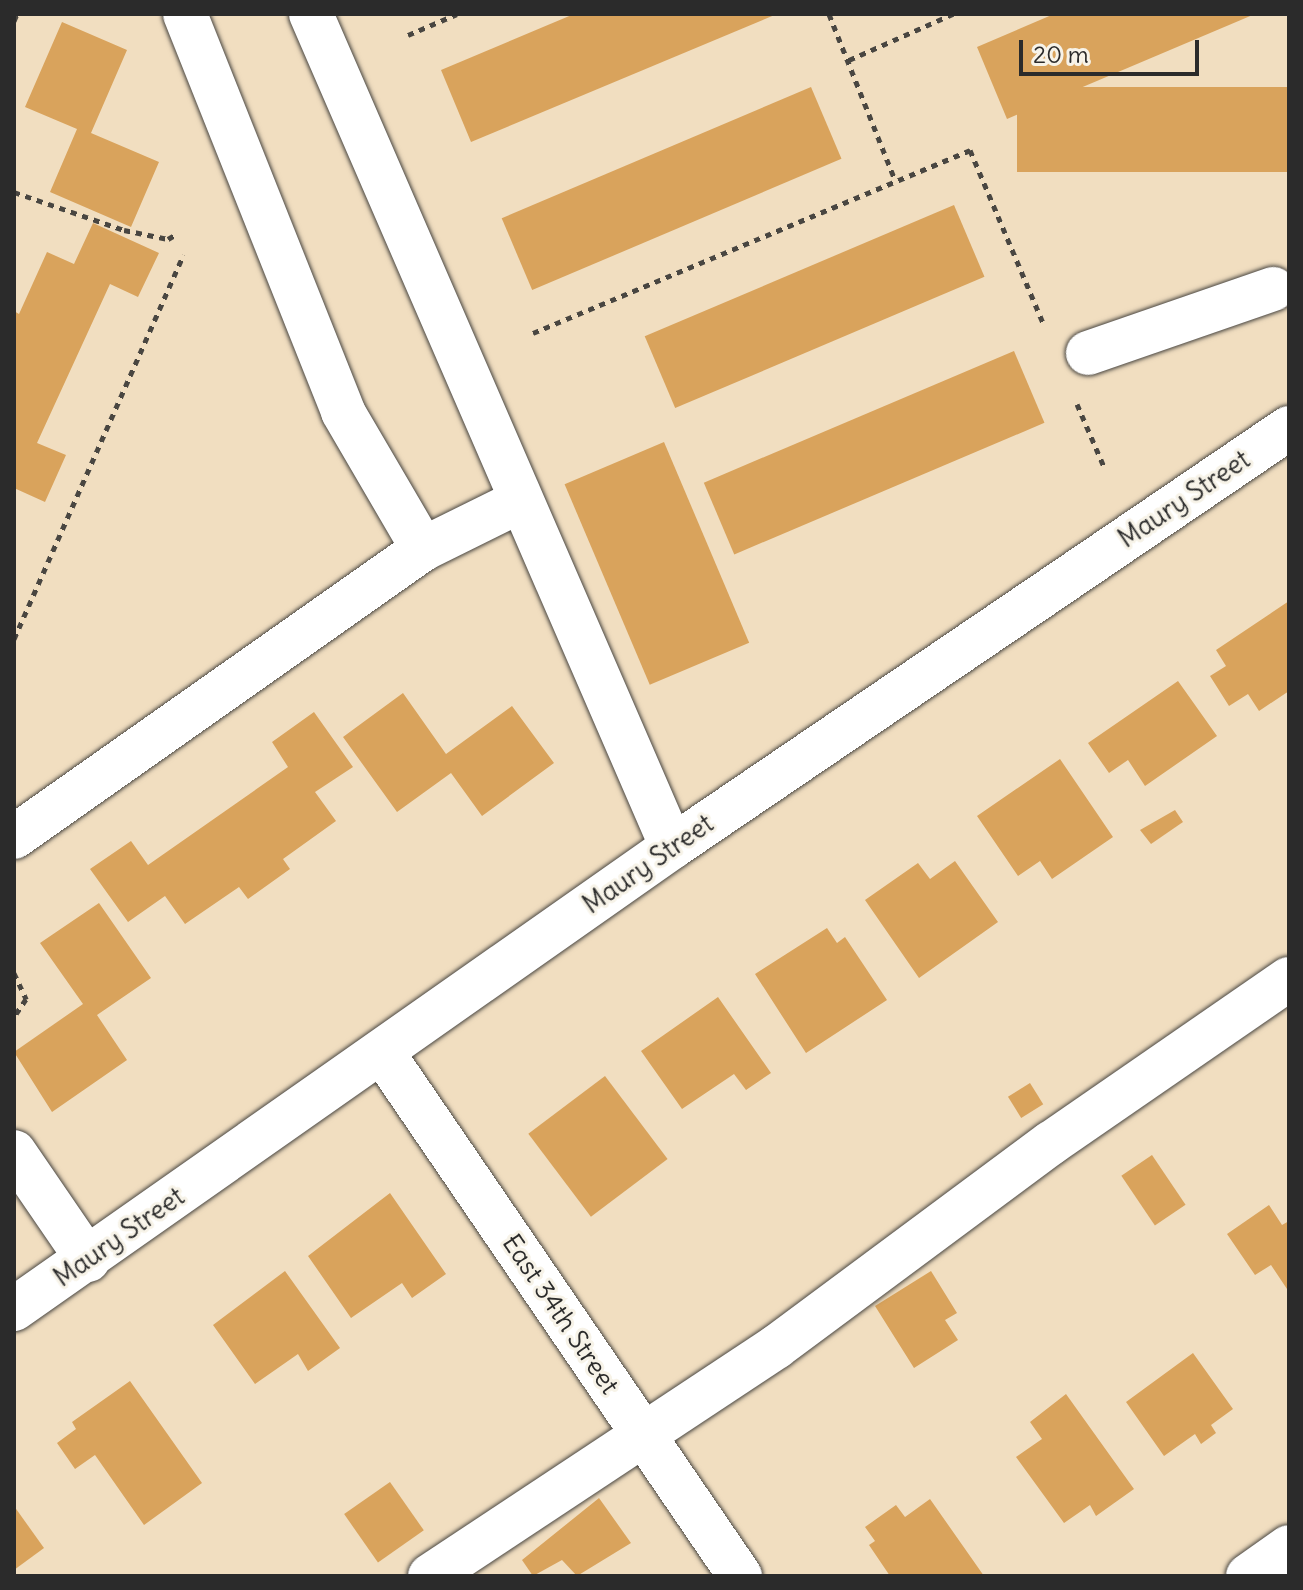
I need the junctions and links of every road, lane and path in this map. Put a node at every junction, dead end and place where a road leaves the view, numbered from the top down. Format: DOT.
graph roads {
  1 [pos="17,14"];
  2 [pos="185,14"];
  3 [pos="311,14"];
  4 [pos="457,14"];
  5 [pos="829,14"];
  6 [pos="953,14"];
  7 [pos="14,21"];
  8 [pos="408,35"];
  9 [pos="849,60"];
  10 [pos="895,180"];
  11 [pos="14,192"];
  12 [pos="175,235"];
  13 [pos="183,255"];
  14 [pos="1284,294"];
  15 [pos="533,333"];
  16 [pos="1047,333"];
  17 [pos="1088,353"];
  18 [pos="1076,401"];
  19 [pos="1289,428"];
  20 [pos="1105,469"];
  21 [pos="520,501"];
  22 [pos="423,549"];
  23 [pos="17,626"];
  24 [pos="14,639"];
  25 [pos="14,837"];
  26 [pos="672,847"];
  27 [pos="14,973"];
  28 [pos="1289,979"];
  29 [pos="14,1017"];
  30 [pos="382,1052"];
  31 [pos="14,1152"];
  32 [pos="88,1260"];
  33 [pos="14,1309"];
  34 [pos="644,1434"];
  35 [pos="1289,1547"];
  36 [pos="430,1576"];
  37 [pos="740,1576"];
  38 [pos="1248,1576"];
  1 -- 7 [label="path"];
  2 -- 22 [label="street"];
  3 -- 21 [label="street"];
  4 -- 8 [label="path"];
  5 -- 9 [label="path"];
  6 -- 9 [label="path"];
  9 -- 10 [label="path"];
  10 -- 15 [label="path"];
  10 -- 16 [label="path"];
  11 -- 12 [label="path"];
  13 -- 23 [label="path"];
  14 -- 17 [label="street"];
  18 -- 20 [label="path"];
  19 -- 26 [label="street, Maury Street"];
  21 -- 22 [label="street"];
  21 -- 26 [label="street"];
  22 -- 25 [label="street"];
  23 -- 24 [label="path"];
  26 -- 30 [label="street, Maury Street"];
  27 -- 29 [label="path"];
  28 -- 34 [label="street"];
  30 -- 32 [label="street, Maury Street"];
  30 -- 34 [label="street, East 34th Street"];
  31 -- 32 [label="street"];
  32 -- 33 [label="street, Maury Street"];
  34 -- 36 [label="street"];
  34 -- 37 [label="street, East 34th Street"];
  35 -- 38 [label="street"];
}
